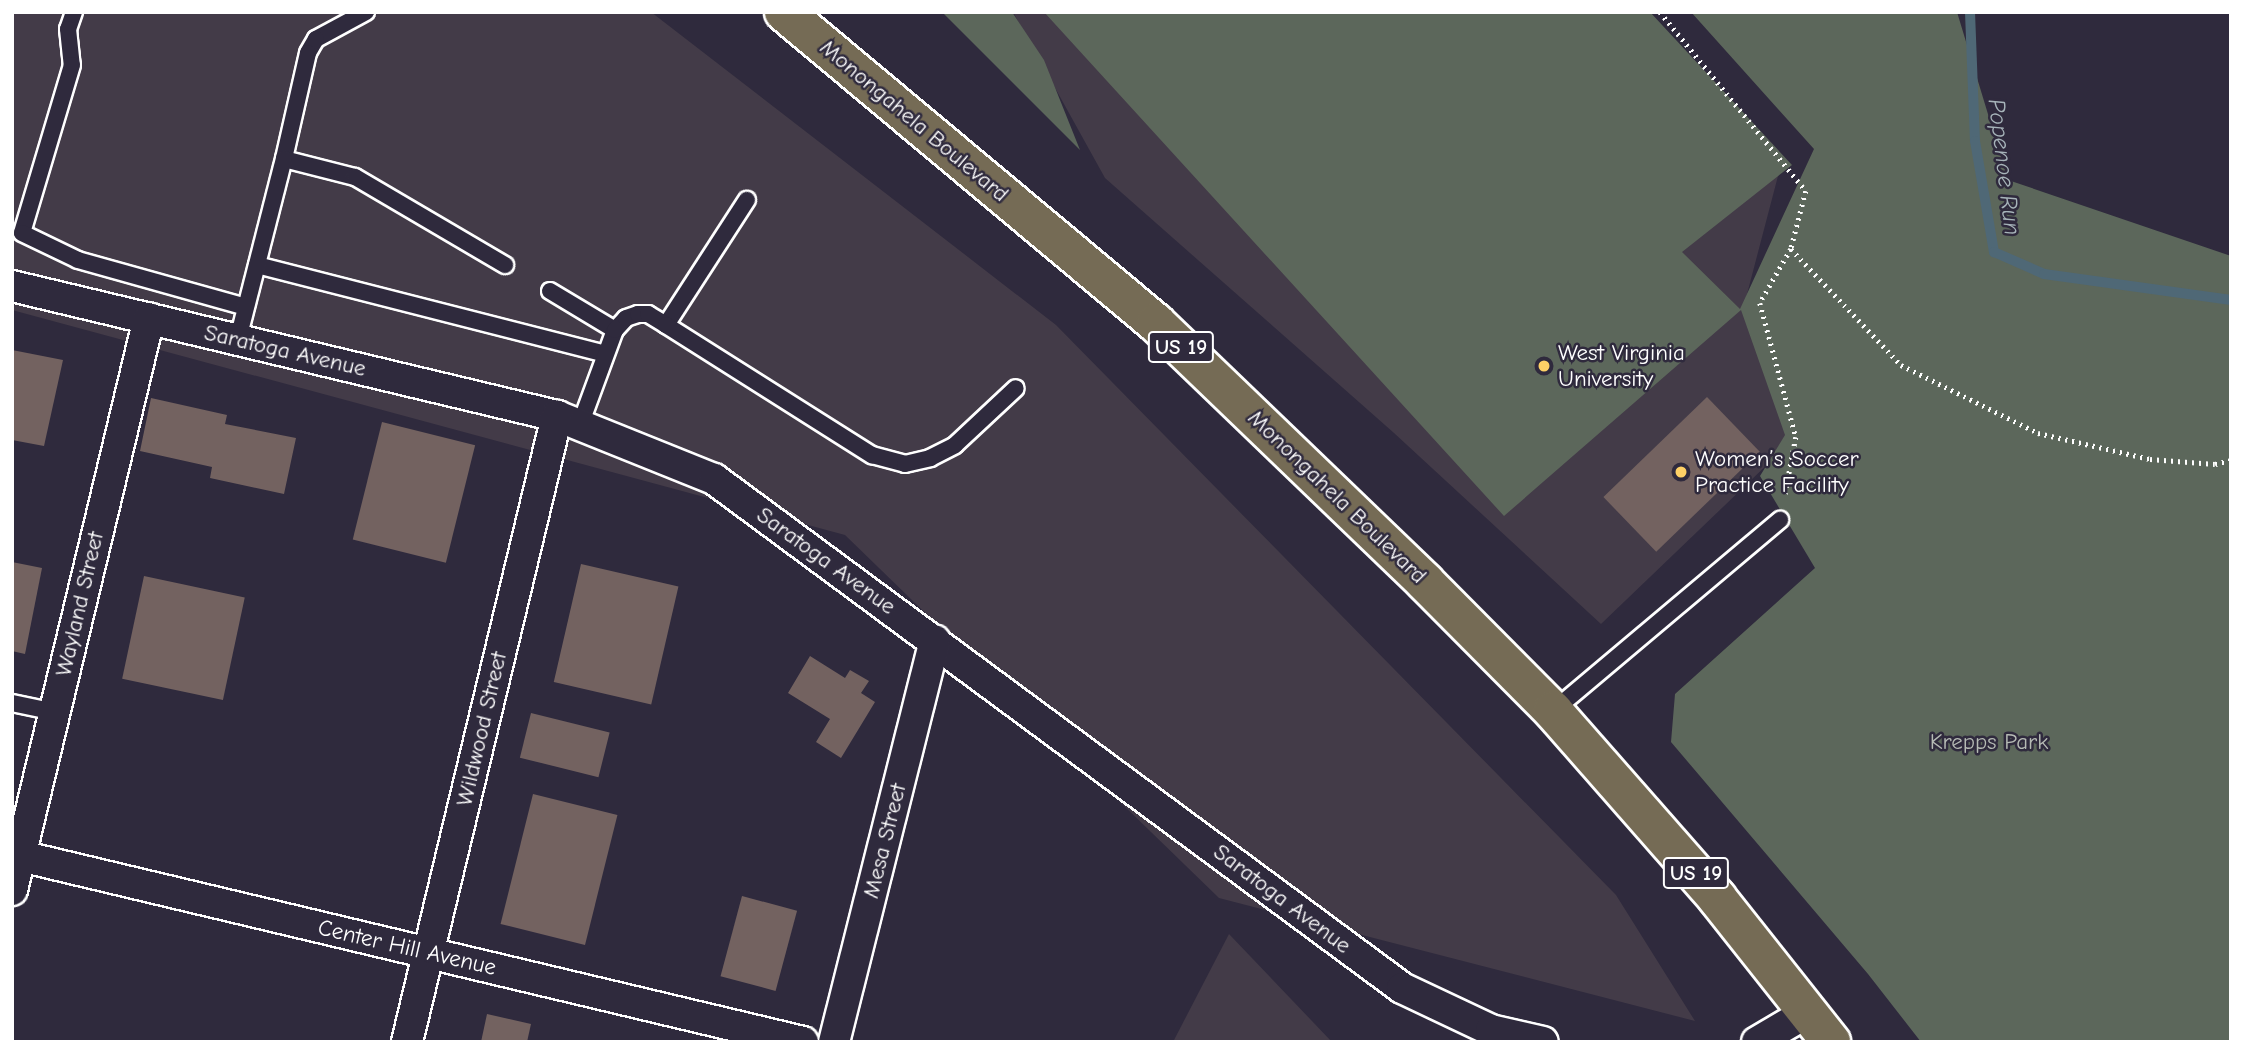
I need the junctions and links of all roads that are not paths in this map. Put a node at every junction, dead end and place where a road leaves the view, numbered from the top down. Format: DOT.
graph roads {
  1 [pos="74,12"];
  2 [pos="366,12"];
  3 [pos="784,12"];
  4 [pos="285,159"];
  5 [pos="747,200"];
  6 [pos="257,265"];
  7 [pos="505,265"];
  8 [pos="12,286"];
  9 [pos="550,291"];
  10 [pos="246,307"];
  11 [pos="149,318"];
  12 [pos="666,325"];
  13 [pos="615,330"];
  14 [pos="238,340"];
  15 [pos="605,354"];
  16 [pos="1016,388"];
  17 [pos="569,420"];
  18 [pos="1780,520"];
  19 [pos="935,641"];
  20 [pos="12,703"];
  21 [pos="1553,711"];
  22 [pos="55,712"];
  23 [pos="16,855"];
  24 [pos="12,890"];
  25 [pos="429,953"];
  26 [pos="1808,1012"];
  27 [pos="407,1042"];
  28 [pos="803,1042"];
  29 [pos="834,1042"];
  30 [pos="1543,1042"];
  31 [pos="1757,1042"];
  32 [pos="1831,1042"];
  1 -- 10 [label="lane"];
  2 -- 4 [label="lane"];
  3 -- 21 [label="main road, Monongahela Boulevard / US 19"];
  4 -- 6 [label="lane"];
  4 -- 7 [label="lane"];
  5 -- 12 [label="lane"];
  6 -- 10 [label="lane"];
  6 -- 15 [label="lane"];
  8 -- 11 [label="street, Saratoga Avenue"];
  9 -- 13 [label="lane"];
  10 -- 14 [label="lane"];
  11 -- 14 [label="street, Saratoga Avenue"];
  11 -- 22 [label="street, Wayland Street"];
  12 -- 13 [label="lane"];
  12 -- 16 [label="lane"];
  13 -- 15 [label="lane"];
  14 -- 17 [label="street, Saratoga Avenue"];
  15 -- 17 [label="lane"];
  17 -- 19 [label="street, Saratoga Avenue"];
  17 -- 25 [label="street, Wildwood Street"];
  18 -- 21 [label="lane"];
  19 -- 29 [label="street, Mesa Street"];
  19 -- 30 [label="street, Saratoga Avenue"];
  20 -- 22 [label="lane"];
  21 -- 26 [label="main road, Monongahela Boulevard / US 19"];
  22 -- 23 [label="street, Wayland Street"];
  23 -- 24 [label="street, Wayland Street"];
  23 -- 25 [label="street, Center Hill Avenue"];
  25 -- 27 [label="street, Wildwood Street"];
  25 -- 28 [label="street, Center Hill Avenue"];
  26 -- 31 [label="street"];
  26 -- 32 [label="main road, Monongahela Boulevard / US 19"];
}
